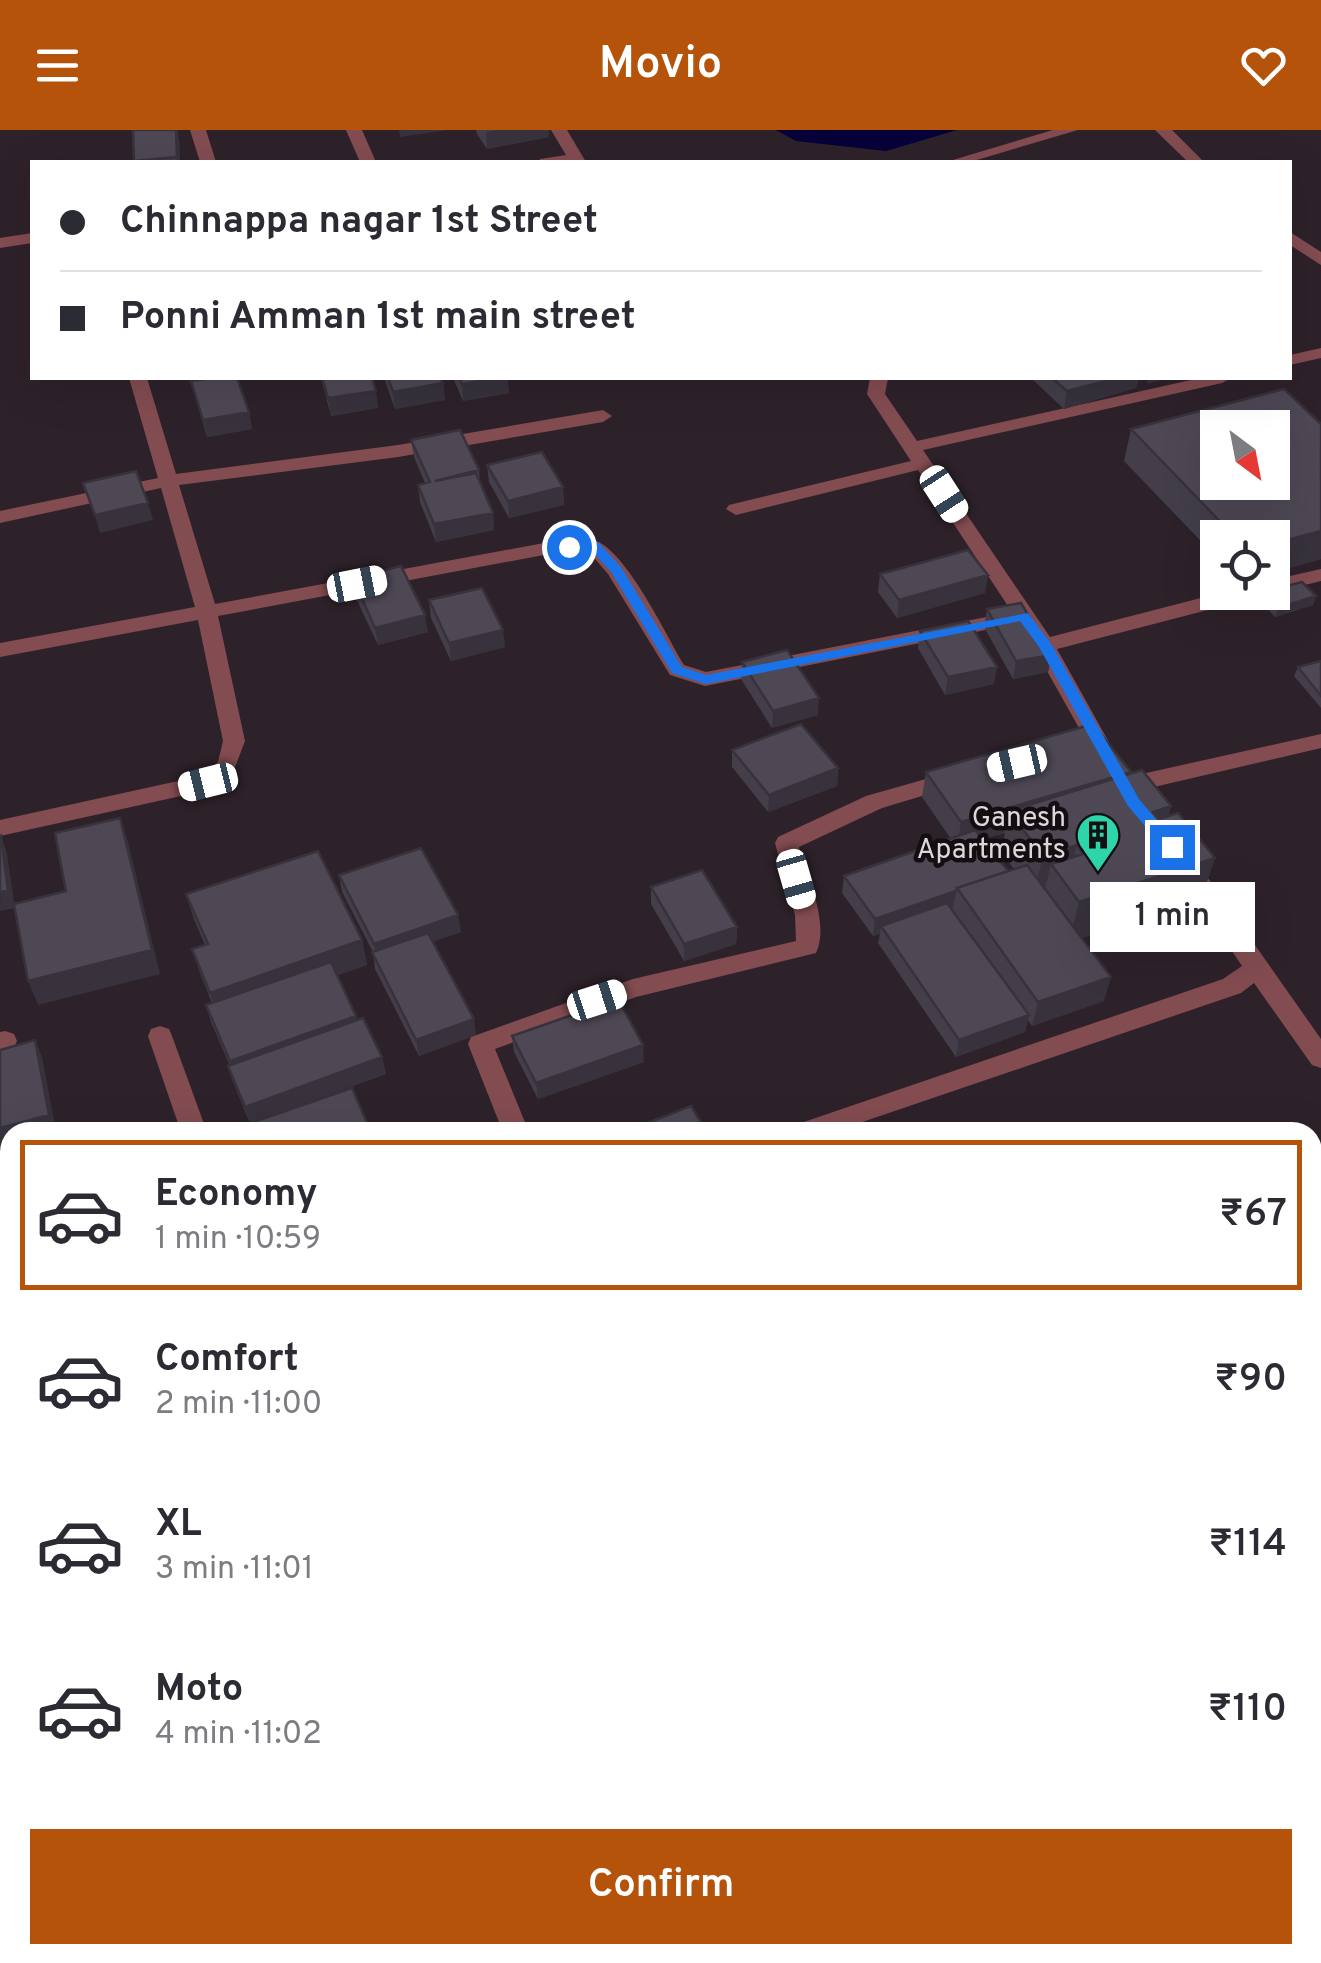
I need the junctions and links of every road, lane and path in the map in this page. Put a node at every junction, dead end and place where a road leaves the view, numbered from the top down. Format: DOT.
graph roads {
  1 [pos="198,130"];
  2 [pos="354,130"];
  3 [pos="559,130"];
  4 [pos="1070,130"];
  5 [pos="1162,130"];
  6 [pos="207,160"];
  7 [pos="367,160"];
  8 [pos="577,160"];
  9 [pos="961,160"];
  10 [pos="1194,160"];
  11 [pos="30,238"];
  12 [pos="1292,238"];
  13 [pos="0,243"];
  14 [pos="1321,260"];
  15 [pos="1321,352"];
  16 [pos="1292,359"];
  17 [pos="139,380"];
  18 [pos="879,380"];
  19 [pos="1214,380"];
  20 [pos="603,416"];
  21 [pos="919,456"];
  22 [pos="169,482"];
  23 [pos="736,509"];
  24 [pos="0,517"];
  25 [pos="1321,575"];
  26 [pos="1290,583"];
  27 [pos="1200,605"];
  28 [pos="207,612"];
  29 [pos="1024,616"];
  30 [pos="1045,645"];
  31 [pos="0,650"];
  32 [pos="1321,742"];
  33 [pos="986,770"];
  34 [pos="0,828"];
  35 [pos="1168,842"];
  36 [pos="1257,968"];
  37 [pos="160,1036"];
  38 [pos="1321,1058"];
  39 [pos="190,1122"];
  40 [pos="512,1122"];
  41 [pos="833,1122"];
  1 -- 6 [label="street"];
  2 -- 7 [label="street"];
  3 -- 8 [label="street"];
  4 -- 9 [label="street"];
  5 -- 10 [label="street"];
  11 -- 13 [label="street"];
  12 -- 14 [label="street"];
  15 -- 16 [label="street"];
  17 -- 22 [label="street"];
  18 -- 21 [label="street"];
  19 -- 21 [label="street"];
  20 -- 22 [label="street"];
  21 -- 23 [label="street"];
  21 -- 29 [label="street"];
  22 -- 24 [label="street"];
  22 -- 28 [label="street"];
  25 -- 26 [label="street"];
  27 -- 30 [label="street"];
  28 -- 29 [label="street"];
  28 -- 31 [label="street"];
  28 -- 34 [label="street"];
  29 -- 30 [label="street"];
  30 -- 32 [label="street"];
  33 -- 40 [label="street"];
  35 -- 36 [label="street"];
  36 -- 38 [label="street"];
  36 -- 41 [label="street"];
  37 -- 39 [label="street"];
}
